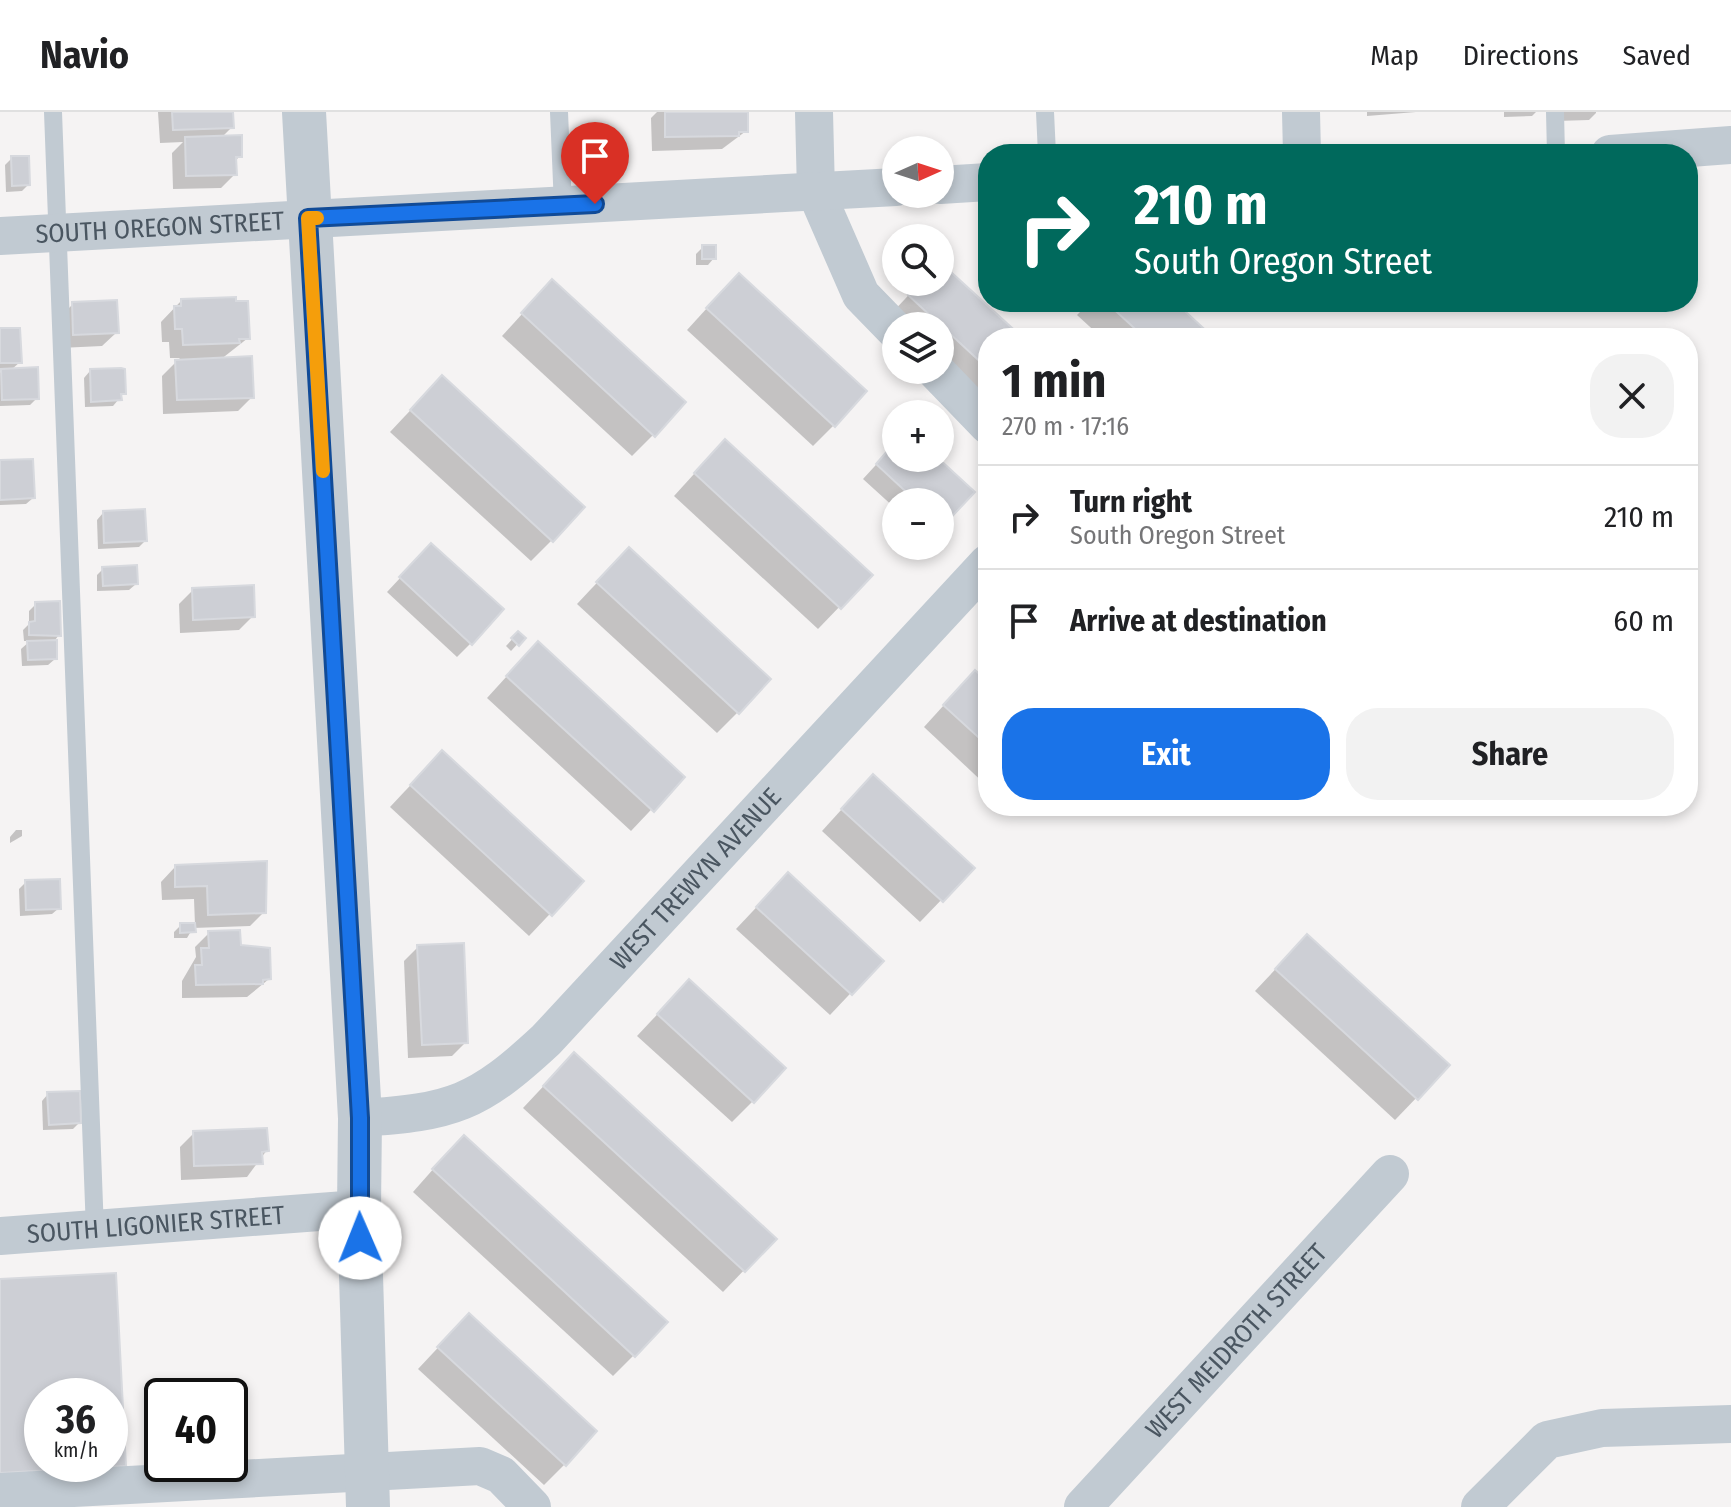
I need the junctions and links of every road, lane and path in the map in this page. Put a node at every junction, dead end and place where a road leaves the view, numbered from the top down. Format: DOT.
graph roads {
  1 [pos="53,112"];
  2 [pos="304,112"];
  3 [pos="559,112"];
  4 [pos="814,112"];
  5 [pos="1045,112"];
  6 [pos="1301,112"];
  7 [pos="1555,112"];
  8 [pos="1047,144"];
  9 [pos="1302,144"];
  10 [pos="1556,144"];
  11 [pos="1731,145"];
  12 [pos="1698,147"];
  13 [pos="978,183"];
  14 [pos="954,184"];
  15 [pos="882,188"];
  16 [pos="816,192"];
  17 [pos="563,206"];
  18 [pos="308,218"];
  19 [pos="57,233"];
  20 [pos="0,236"];
  21 [pos="882,317"];
  22 [pos="948,384"];
  23 [pos="978,415"];
  24 [pos="978,574"];
  25 [pos="360,1118"];
  26 [pos="1390,1174"];
  27 [pos="359,1209"];
  28 [pos="95,1231"];
  29 [pos="0,1236"];
  30 [pos="1731,1424"];
  31 [pos="368,1489"];
  32 [pos="0,1492"];
  33 [pos="532,1507"];
  34 [pos="1083,1507"];
  35 [pos="1480,1507"];
  1 -- 19 [label="lane"];
  2 -- 18 [label="street"];
  3 -- 17 [label="lane"];
  4 -- 16 [label="street"];
  5 -- 8 [label="lane"];
  6 -- 9 [label="street"];
  7 -- 10 [label="lane"];
  11 -- 12 [label="street"];
  13 -- 14 [label="street"];
  15 -- 16 [label="street, SOUTH OREGON STREET"];
  16 -- 17 [label="street, SOUTH OREGON STREET"];
  16 -- 21 [label="street"];
  17 -- 18 [label="street, SOUTH OREGON STREET"];
  18 -- 19 [label="street, SOUTH OREGON STREET"];
  18 -- 25 [label="street"];
  19 -- 20 [label="street, SOUTH OREGON STREET"];
  19 -- 28 [label="lane"];
  22 -- 23 [label="street"];
  24 -- 25 [label="street, WEST TREWYN AVENUE"];
  25 -- 27 [label="street"];
  26 -- 34 [label="street, WEST MEIDROTH STREET"];
  27 -- 28 [label="street, SOUTH LIGONIER STREET"];
  27 -- 31 [label="street"];
  28 -- 29 [label="street, SOUTH LIGONIER STREET"];
  30 -- 35 [label="street"];
  31 -- 32 [label="street"];
  31 -- 33 [label="street"];
}
